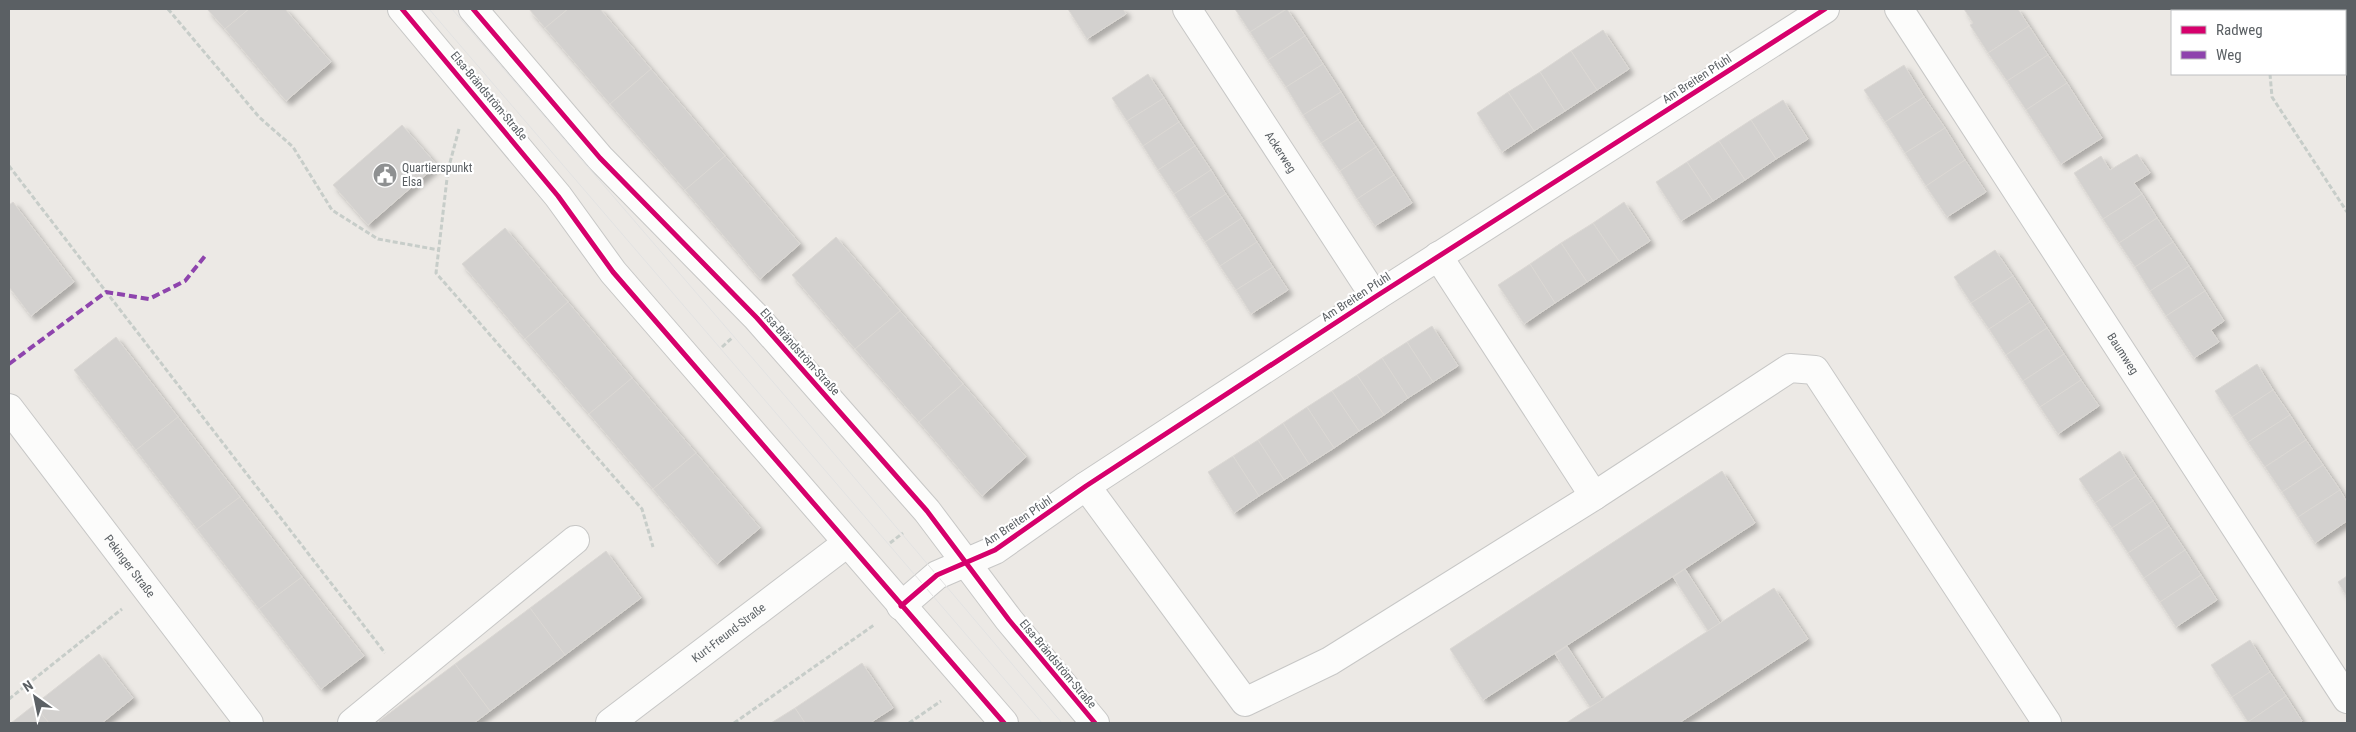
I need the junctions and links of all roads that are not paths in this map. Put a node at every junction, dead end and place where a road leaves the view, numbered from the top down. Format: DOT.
graph roads {
  1 [pos="402,9"];
  2 [pos="473,9"];
  3 [pos="1187,9"];
  4 [pos="1825,9"];
  5 [pos="1899,9"];
  6 [pos="1438,256"];
  7 [pos="1375,297"];
  8 [pos="9,408"];
  9 [pos="1086,486"];
  10 [pos="1594,496"];
  11 [pos="575,540"];
  12 [pos="847,542"];
  13 [pos="966,563"];
  14 [pos="901,606"];
  15 [pos="2347,699"];
  16 [pos="250,723"];
  17 [pos="352,723"];
  18 [pos="610,723"];
  19 [pos="1004,723"];
  20 [pos="1095,723"];
  21 [pos="2047,723"];
  1 -- 12 [label="street, Elsa-Brändström-Straße"];
  2 -- 13 [label="street, Elsa-Brändström-Straße"];
  3 -- 7 [label="street, Ackerweg"];
  4 -- 6 [label="street, Am Breiten Pfuhl"];
  5 -- 15 [label="street, Baumweg"];
  6 -- 7 [label="street, Am Breiten Pfuhl"];
  6 -- 10 [label="street"];
  7 -- 9 [label="street, Am Breiten Pfuhl"];
  8 -- 16 [label="street, Pekinger Straße"];
  9 -- 10 [label="street"];
  9 -- 13 [label="street, Am Breiten Pfuhl"];
  10 -- 21 [label="street"];
  11 -- 17 [label="street"];
  12 -- 14 [label="street, Elsa-Brändström-Straße"];
  12 -- 18 [label="street, Kurt-Freund-Straße"];
  13 -- 14 [label="street, Am Breiten Pfuhl"];
  13 -- 20 [label="street, Elsa-Brändström-Straße"];
  14 -- 19 [label="street, Elsa-Brändström-Straße"];
}
